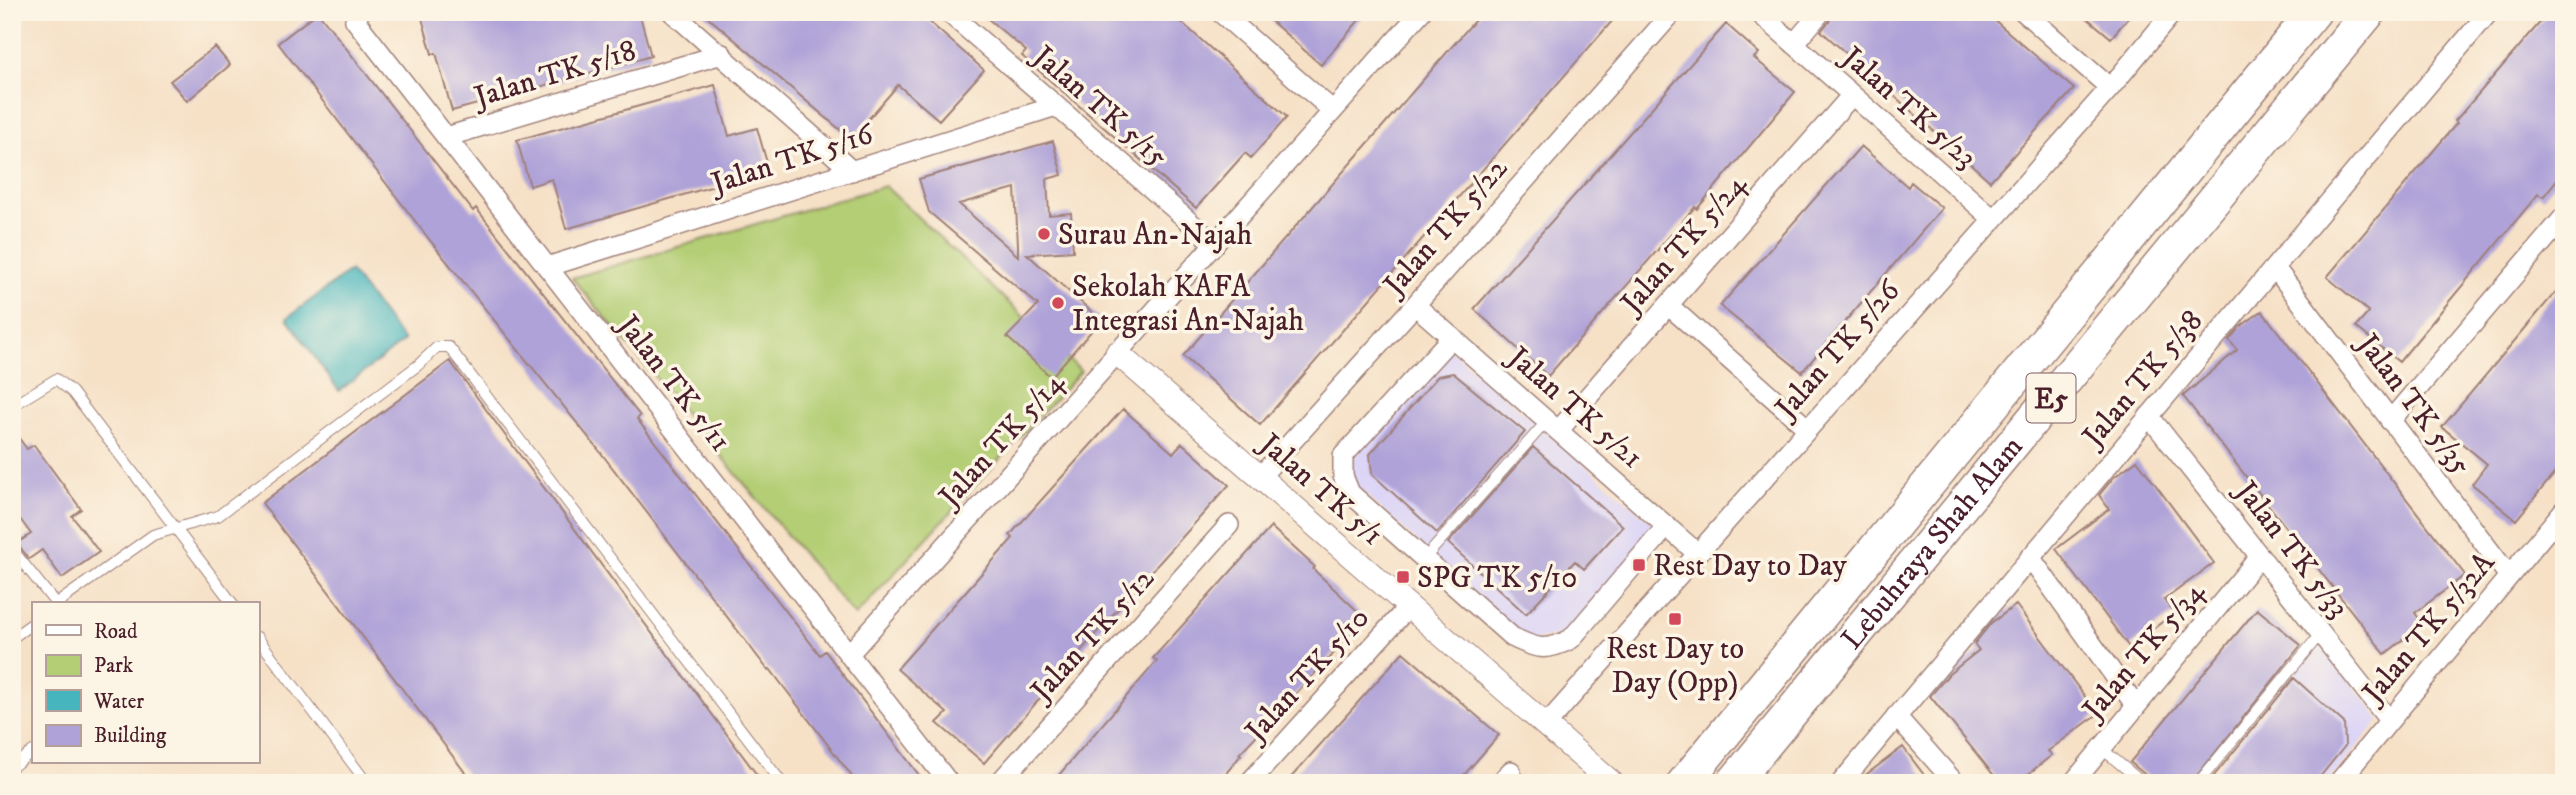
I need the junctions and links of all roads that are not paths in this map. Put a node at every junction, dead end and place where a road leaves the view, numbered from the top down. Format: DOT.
graph roads {
  1 [pos="672,12"];
  2 [pos="948,12"];
  3 [pos="1220,12"];
  4 [pos="1421,12"];
  5 [pos="1673,12"];
  6 [pos="1758,12"];
  7 [pos="1821,12"];
  8 [pos="2024,12"];
  9 [pos="2173,12"];
  10 [pos="2314,12"];
  11 [pos="2369,12"];
  12 [pos="2489,12"];
  13 [pos="357,16"];
  14 [pos="1794,44"];
  15 [pos="722,54"];
  16 [pos="2110,88"];
  17 [pos="1852,95"];
  18 [pos="1056,106"];
  19 [pos="1333,111"];
  20 [pos="446,137"];
  21 [pos="852,171"];
  22 [pos="2564,217"];
  23 [pos="1992,218"];
  24 [pos="1214,244"];
  25 [pos="547,267"];
  26 [pos="2275,268"];
  27 [pos="1415,305"];
  28 [pos="1668,305"];
  29 [pos="1452,337"];
  30 [pos="1117,353"];
  31 [pos="12,406"];
  32 [pos="2149,416"];
  33 [pos="2390,421"];
  34 [pos="1552,426"];
  35 [pos="1807,428"];
  36 [pos="1261,477"];
  37 [pos="2564,510"];
  38 [pos="1229,525"];
  39 [pos="1667,526"];
  40 [pos="177,528"];
  41 [pos="12,549"];
  42 [pos="1697,553"];
  43 [pos="2260,556"];
  44 [pos="2030,557"];
  45 [pos="1424,559"];
  46 [pos="2509,576"];
  47 [pos="54,602"];
  48 [pos="59,602"];
  49 [pos="232,602"];
  50 [pos="1409,606"];
  51 [pos="32,624"];
  52 [pos="2321,633"];
  53 [pos="12,638"];
  54 [pos="259,640"];
  55 [pos="849,654"];
  56 [pos="2136,706"];
  57 [pos="1896,716"];
  58 [pos="2389,720"];
  59 [pos="1546,725"];
  60 [pos="2101,748"];
  61 [pos="32,752"];
  62 [pos="12,767"];
  63 [pos="367,783"];
  64 [pos="782,783"];
  65 [pos="949,783"];
  66 [pos="999,783"];
  67 [pos="1249,783"];
  68 [pos="1612,783"];
  69 [pos="1684,783"];
  70 [pos="1733,783"];
  71 [pos="1841,783"];
  72 [pos="1955,783"];
  73 [pos="2073,783"];
  74 [pos="2143,783"];
  75 [pos="2198,783"];
  76 [pos="2338,783"];
  1 -- 15 [label="street"];
  2 -- 18 [label="street, Jalan TK 5/15"];
  3 -- 19 [label="street"];
  4 -- 19 [label="street, Jalan TK 5/14"];
  5 -- 27 [label="street, Jalan TK 5/22"];
  6 -- 14 [label="street, Jalan TK 5/23"];
  7 -- 14 [label="street"];
  8 -- 16 [label="street"];
  9 -- 16 [label="street, Jalan TK 5/26"];
  10 -- 69 [label="highway, Lebuhraya Shah Alam / E5"];
  11 -- 70 [label="highway, Lebuhraya Shah Alam / E5"];
  12 -- 26 [label="street, Jalan TK 5/38"];
  13 -- 20 [label="street, Jalan TK 5/11"];
  14 -- 17 [label="street, Jalan TK 5/23"];
  15 -- 20 [label="street, Jalan TK 5/18"];
  15 -- 21 [label="street"];
  16 -- 23 [label="street, Jalan TK 5/26"];
  17 -- 23 [label="street, Jalan TK 5/23"];
  17 -- 28 [label="street, Jalan TK 5/24"];
  18 -- 21 [label="street, Jalan TK 5/16"];
  18 -- 24 [label="street, Jalan TK 5/15"];
  19 -- 24 [label="street, Jalan TK 5/14"];
  20 -- 25 [label="street, Jalan TK 5/11"];
  21 -- 25 [label="street, Jalan TK 5/16"];
  22 -- 33 [label="street"];
  23 -- 35 [label="street, Jalan TK 5/26"];
  24 -- 30 [label="street, Jalan TK 5/14"];
  25 -- 55 [label="street, Jalan TK 5/11"];
  26 -- 32 [label="street, Jalan TK 5/38"];
  26 -- 33 [label="street, Jalan TK 5/35"];
  27 -- 29 [label="street, Jalan TK 5/21"];
  27 -- 36 [label="street, Jalan TK 5/22"];
  28 -- 34 [label="street, Jalan TK 5/24"];
  28 -- 35 [label="street"];
  29 -- 34 [label="street, Jalan TK 5/21"];
  29 -- 45 [label="street"];
  30 -- 36 [label="street, Jalan TK 5/1"];
  30 -- 55 [label="street, Jalan TK 5/14"];
  31 -- 40 [label="lane"];
  32 -- 43 [label="street, Jalan TK 5/33"];
  32 -- 44 [label="street, Jalan TK 5/38"];
  33 -- 46 [label="street, Jalan TK 5/35"];
  34 -- 39 [label="street, Jalan TK 5/21"];
  34 -- 45 [label="lane"];
  35 -- 42 [label="street, Jalan TK 5/26"];
  36 -- 50 [label="street, Jalan TK 5/1"];
  37 -- 46 [label="street, Jalan TK 5/32A"];
  38 -- 66 [label="street, Jalan TK 5/12"];
  39 -- 42 [label="street, Jalan TK 5/21"];
  39 -- 45 [label="street"];
  40 -- 48 [label="lane"];
  40 -- 49 [label="lane"];
  40 -- 64 [label="lane"];
  41 -- 47 [label="lane"];
  42 -- 59 [label="street, Jalan TK 5/26"];
  43 -- 52 [label="street, Jalan TK 5/33"];
  43 -- 56 [label="street, Jalan TK 5/34"];
  44 -- 56 [label="street"];
  44 -- 57 [label="street, Jalan TK 5/38"];
  46 -- 58 [label="street, Jalan TK 5/32A"];
  50 -- 59 [label="street, Jalan TK 5/1"];
  50 -- 67 [label="street, Jalan TK 5/10"];
  51 -- 53 [label="lane"];
  52 -- 58 [label="street, Jalan TK 5/33"];
  52 -- 75 [label="lane"];
  54 -- 63 [label="lane"];
  55 -- 65 [label="street, Jalan TK 5/11"];
  56 -- 60 [label="street, Jalan TK 5/34"];
  57 -- 71 [label="street, Jalan TK 5/38"];
  57 -- 72 [label="street"];
  58 -- 76 [label="street, Jalan TK 5/32A"];
  59 -- 68 [label="street, Jalan TK 5/1"];
  60 -- 73 [label="street, Jalan TK 5/34"];
  60 -- 74 [label="lane"];
  61 -- 62 [label="lane"];
}
